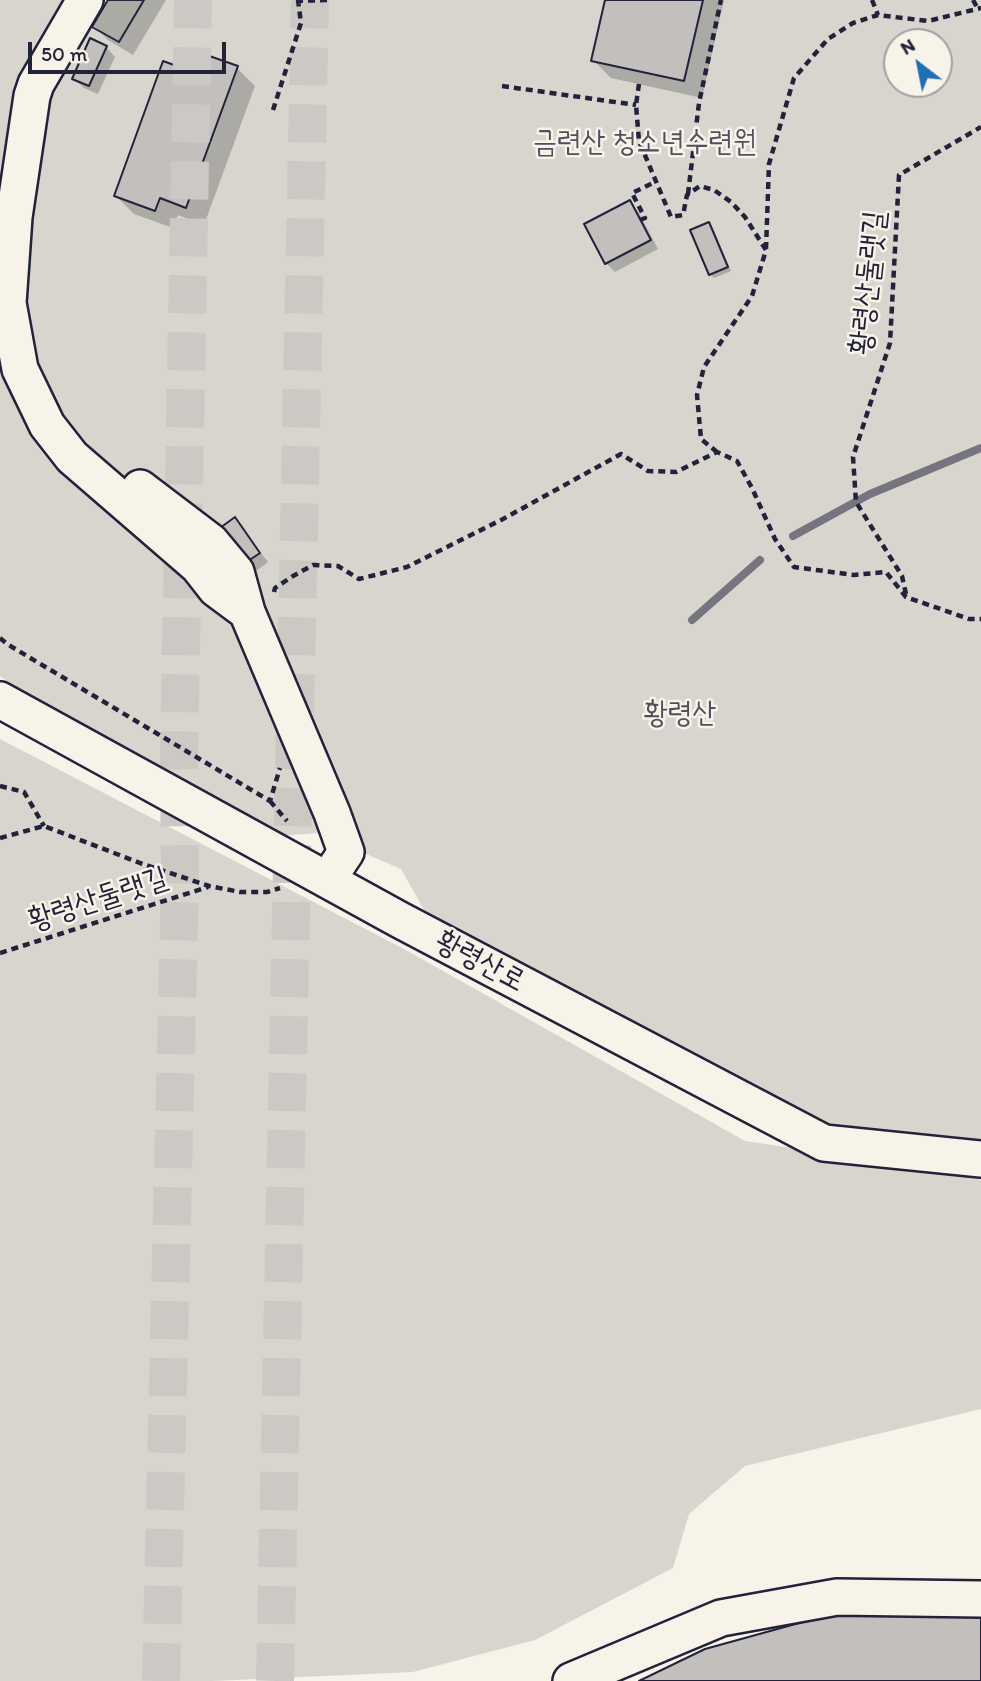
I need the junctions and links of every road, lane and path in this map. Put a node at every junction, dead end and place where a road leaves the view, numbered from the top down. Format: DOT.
graph roads {
  1 [pos="85,0"];
  2 [pos="327,0"];
  3 [pos="721,0"];
  4 [pos="872,0"];
  5 [pos="973,0"];
  6 [pos="297,1"];
  7 [pos="980,9"];
  8 [pos="877,15"];
  9 [pos="639,84"];
  10 [pos="502,86"];
  11 [pos="636,105"];
  12 [pos="273,110"];
  13 [pos="981,127"];
  14 [pos="655,182"];
  15 [pos="687,195"];
  16 [pos="640,220"];
  17 [pos="766,250"];
  18 [pos="717,452"];
  19 [pos="906,597"];
  20 [pos="249,617"];
  21 [pos="981,619"];
  22 [pos="0,638"];
  23 [pos="0,700"];
  24 [pos="283,760"];
  25 [pos="0,786"];
  26 [pos="44,826"];
  27 [pos="0,838"];
  28 [pos="315,872"];
  29 [pos="209,886"];
  30 [pos="0,953"];
  31 [pos="981,1159"];
  32 [pos="981,1599"];
  33 [pos="571,1681"];
  1 -- 20 [label="street"];
  2 -- 6 [label="path"];
  3 -- 15 [label="path"];
  4 -- 8 [label="path"];
  5 -- 7 [label="path"];
  6 -- 12 [label="path"];
  7 -- 8 [label="path"];
  8 -- 17 [label="path"];
  9 -- 11 [label="path"];
  10 -- 11 [label="path"];
  11 -- 14 [label="path"];
  13 -- 19 [label="path, 황령산둘랫길"];
  14 -- 15 [label="path"];
  14 -- 16 [label="path"];
  15 -- 17 [label="path"];
  17 -- 18 [label="path"];
  18 -- 19 [label="path"];
  18 -- 20 [label="path"];
  19 -- 21 [label="path"];
  20 -- 28 [label="street"];
  22 -- 24 [label="path"];
  23 -- 28 [label="street, 황령산로"];
  25 -- 26 [label="path"];
  26 -- 27 [label="path"];
  26 -- 29 [label="path"];
  28 -- 29 [label="path"];
  28 -- 31 [label="street, 황령산로"];
  29 -- 30 [label="path, 황령산둘랫길"];
  32 -- 33 [label="street"];
}
